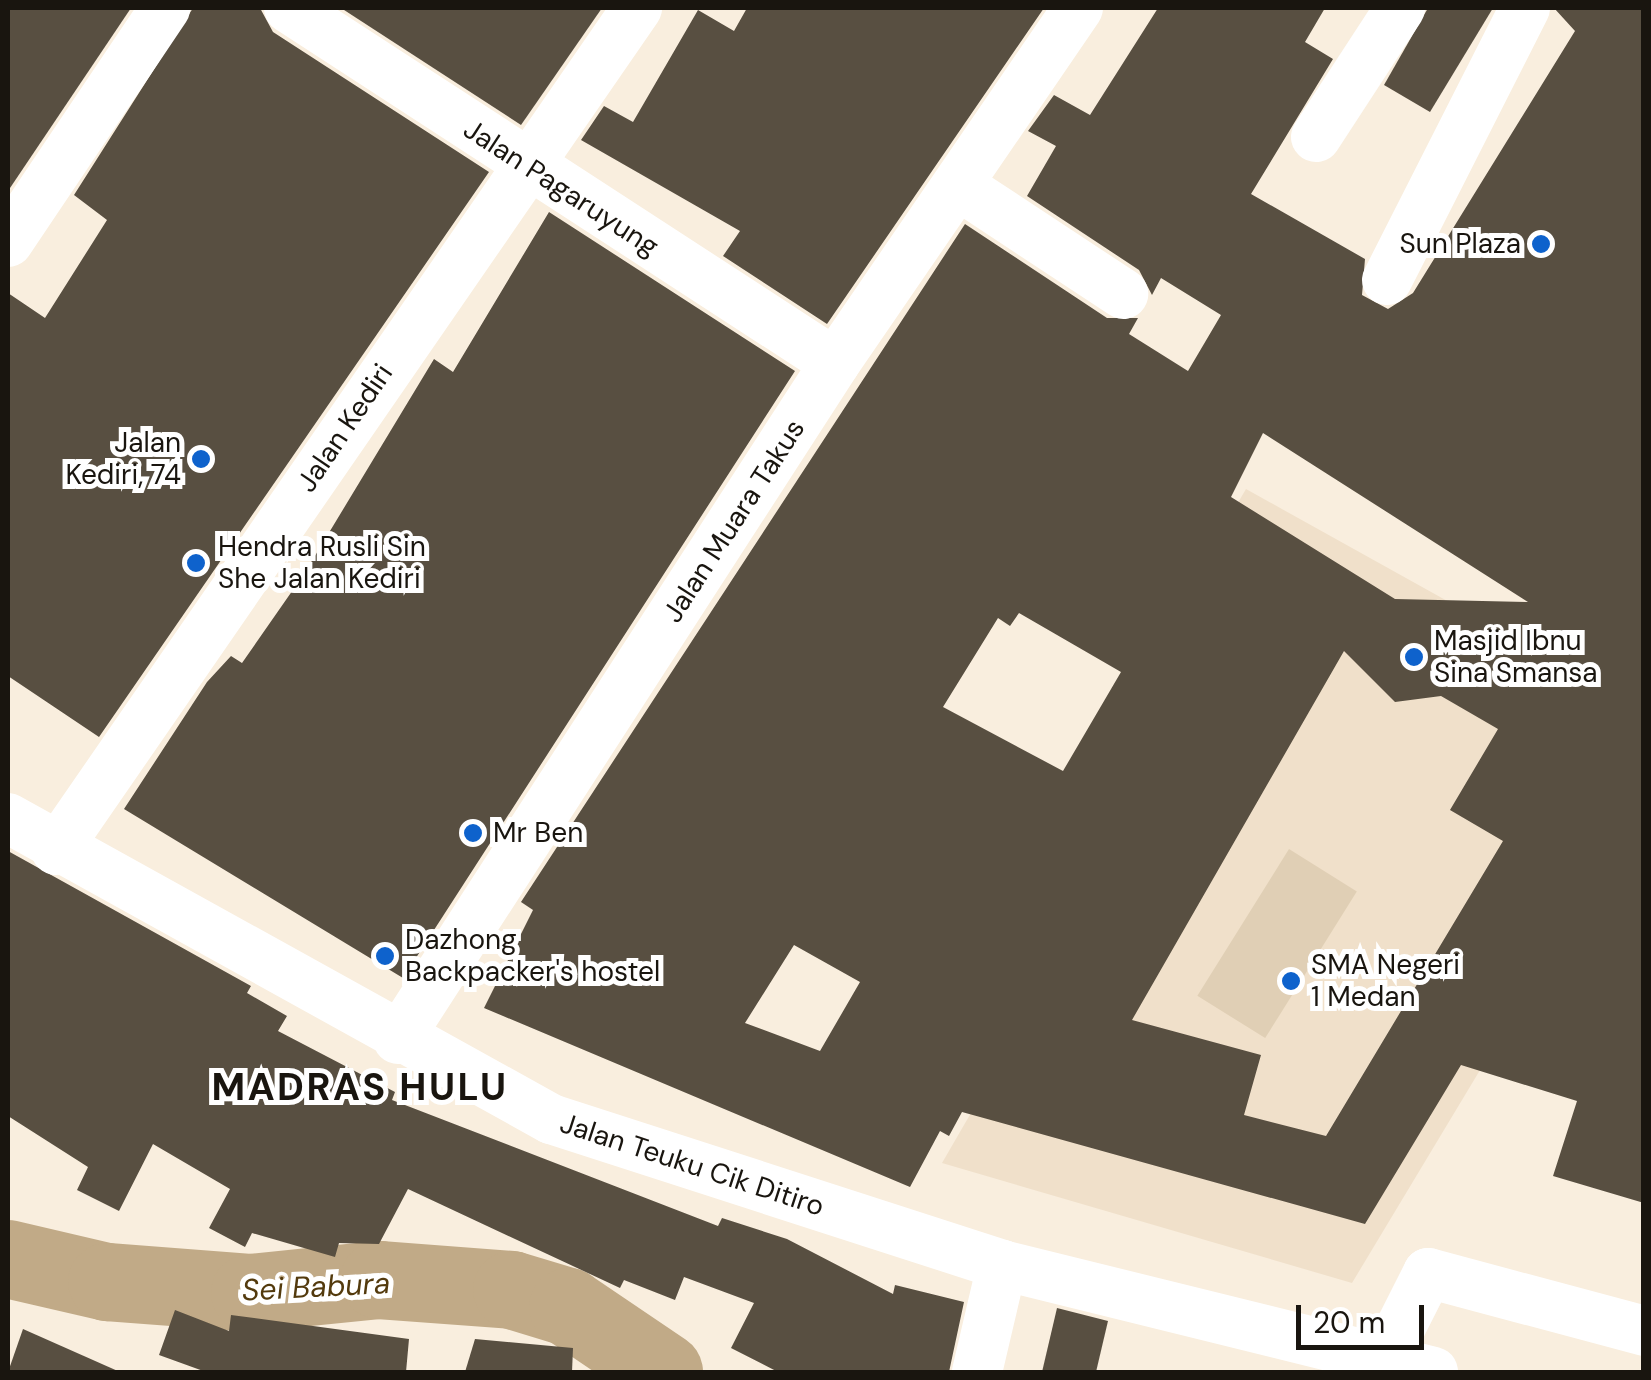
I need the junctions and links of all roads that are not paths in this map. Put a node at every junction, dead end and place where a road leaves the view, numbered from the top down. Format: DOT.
graph roads {
  1 [pos="165,8"];
  2 [pos="289,8"];
  3 [pos="637,8"];
  4 [pos="1078,8"];
  5 [pos="1400,8"];
  6 [pos="1525,8"];
  7 [pos="1316,138"];
  8 [pos="524,166"];
  9 [pos="958,184"];
  10 [pos="8,242"];
  11 [pos="1388,280"];
  12 [pos="1124,294"];
  13 [pos="835,363"];
  14 [pos="8,818"];
  15 [pos="56,850"];
  16 [pos="398,1040"];
  17 [pos="1002,1265"];
  18 [pos="1644,1331"];
  19 [pos="1380,1365"];
  20 [pos="976,1372"];
  21 [pos="1433,1372"];
  1 -- 10 [label="street"];
  2 -- 8 [label="street, Jalan Pagaruyung"];
  3 -- 8 [label="street, Jalan Kediri"];
  4 -- 9 [label="street, Jalan Muara Takus"];
  5 -- 7 [label="street"];
  6 -- 11 [label="street"];
  8 -- 13 [label="street, Jalan Pagaruyung"];
  8 -- 15 [label="street, Jalan Kediri"];
  9 -- 12 [label="street"];
  9 -- 13 [label="street, Jalan Muara Takus"];
  13 -- 16 [label="street, Jalan Muara Takus"];
  14 -- 15 [label="street, Jalan Teuku Cik Ditiro"];
  15 -- 16 [label="street, Jalan Teuku Cik Ditiro"];
  16 -- 17 [label="street, Jalan Teuku Cik Ditiro"];
  17 -- 19 [label="street, Jalan Teuku Cik Ditiro"];
  17 -- 20 [label="street"];
  18 -- 19 [label="street"];
  19 -- 21 [label="street, Jalan Teuku Cik Ditiro"];
}
